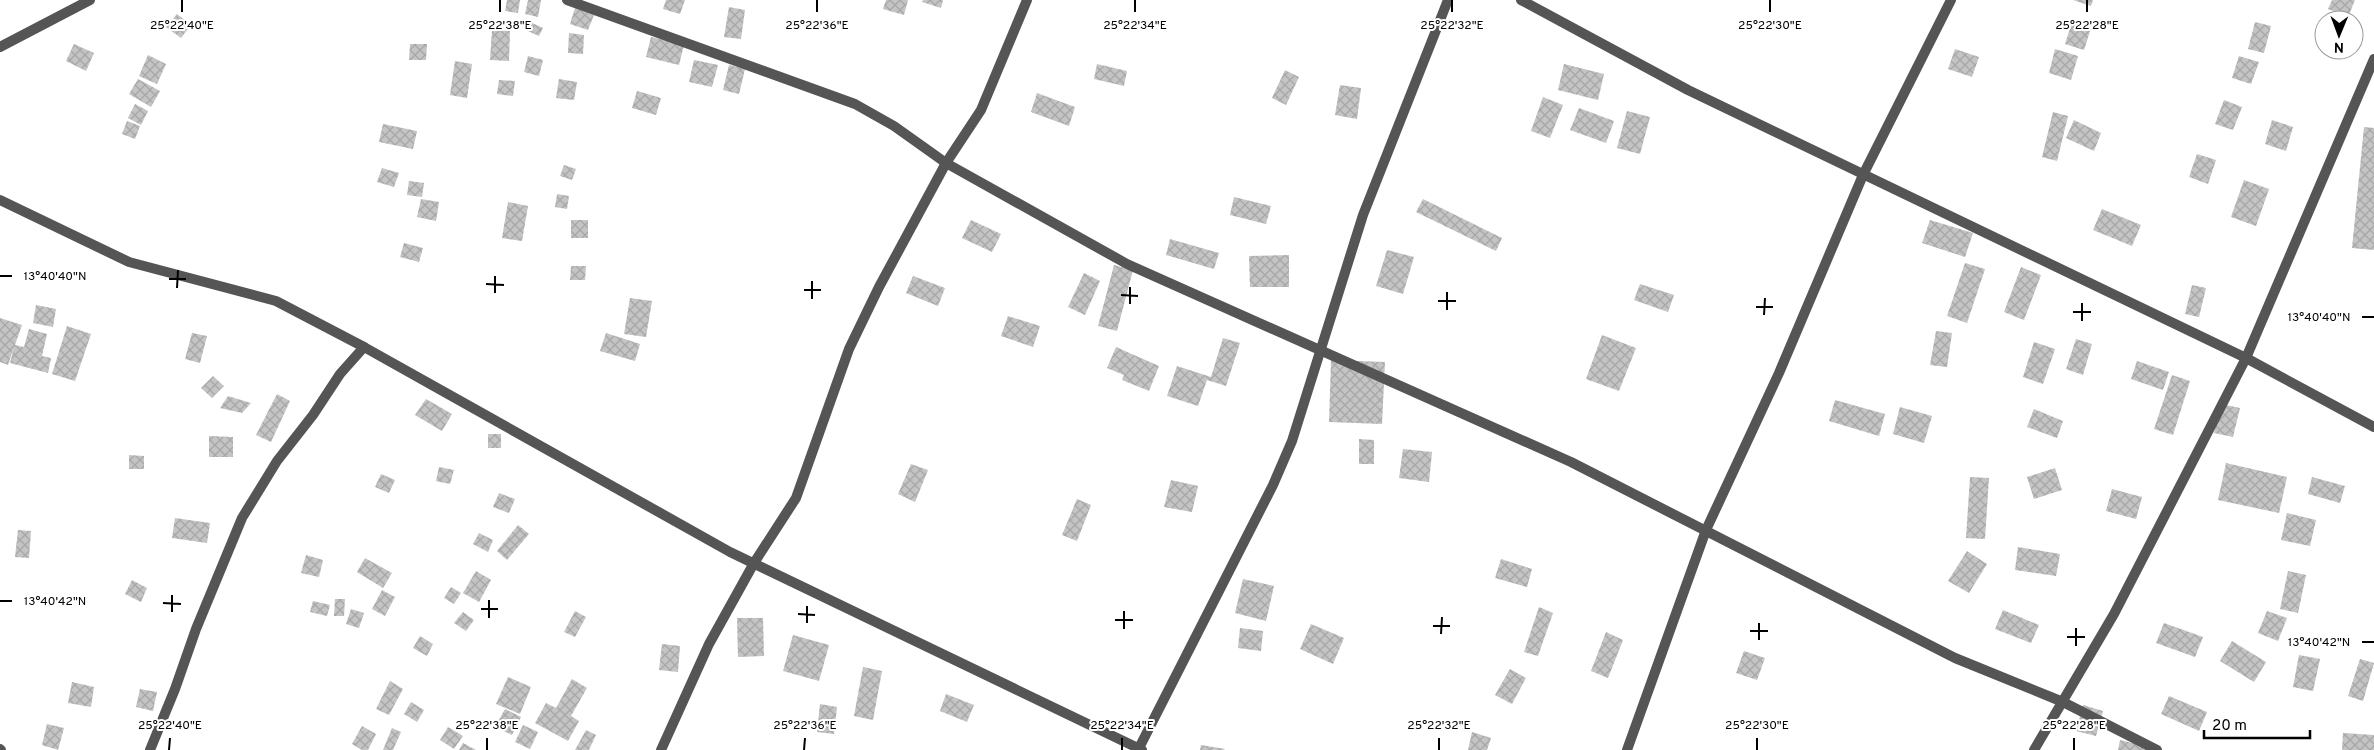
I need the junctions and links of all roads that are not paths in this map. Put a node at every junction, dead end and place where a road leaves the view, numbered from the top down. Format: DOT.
graph roads {
  1 [pos="90,0"];
  2 [pos="567,0"];
  3 [pos="1027,0"];
  4 [pos="1448,0"];
  5 [pos="1521,0"];
  6 [pos="1951,0"];
  7 [pos="0,47"];
  8 [pos="2374,59"];
  9 [pos="946,163"];
  10 [pos="1863,175"];
  11 [pos="0,200"];
  12 [pos="364,347"];
  13 [pos="1321,350"];
  14 [pos="2246,358"];
  15 [pos="2374,427"];
  16 [pos="1706,530"];
  17 [pos="754,563"];
  18 [pos="2063,702"];
  19 [pos="1139,749"];
  20 [pos="150,750"];
  21 [pos="661,750"];
  22 [pos="1627,750"];
  23 [pos="2034,750"];
  24 [pos="2157,750"];
  1 -- 7 [label="street"];
  2 -- 9 [label="street"];
  3 -- 9 [label="street"];
  4 -- 13 [label="street"];
  5 -- 10 [label="street"];
  6 -- 10 [label="street"];
  8 -- 14 [label="street"];
  9 -- 13 [label="street"];
  9 -- 17 [label="street"];
  10 -- 14 [label="street"];
  10 -- 16 [label="street"];
  11 -- 12 [label="street"];
  12 -- 17 [label="street"];
  12 -- 20 [label="street"];
  13 -- 16 [label="street"];
  13 -- 19 [label="street"];
  14 -- 15 [label="street"];
  14 -- 18 [label="street"];
  16 -- 18 [label="street"];
  16 -- 22 [label="street"];
  17 -- 19 [label="street"];
  17 -- 21 [label="street"];
  18 -- 23 [label="street"];
  18 -- 24 [label="street"];
}
